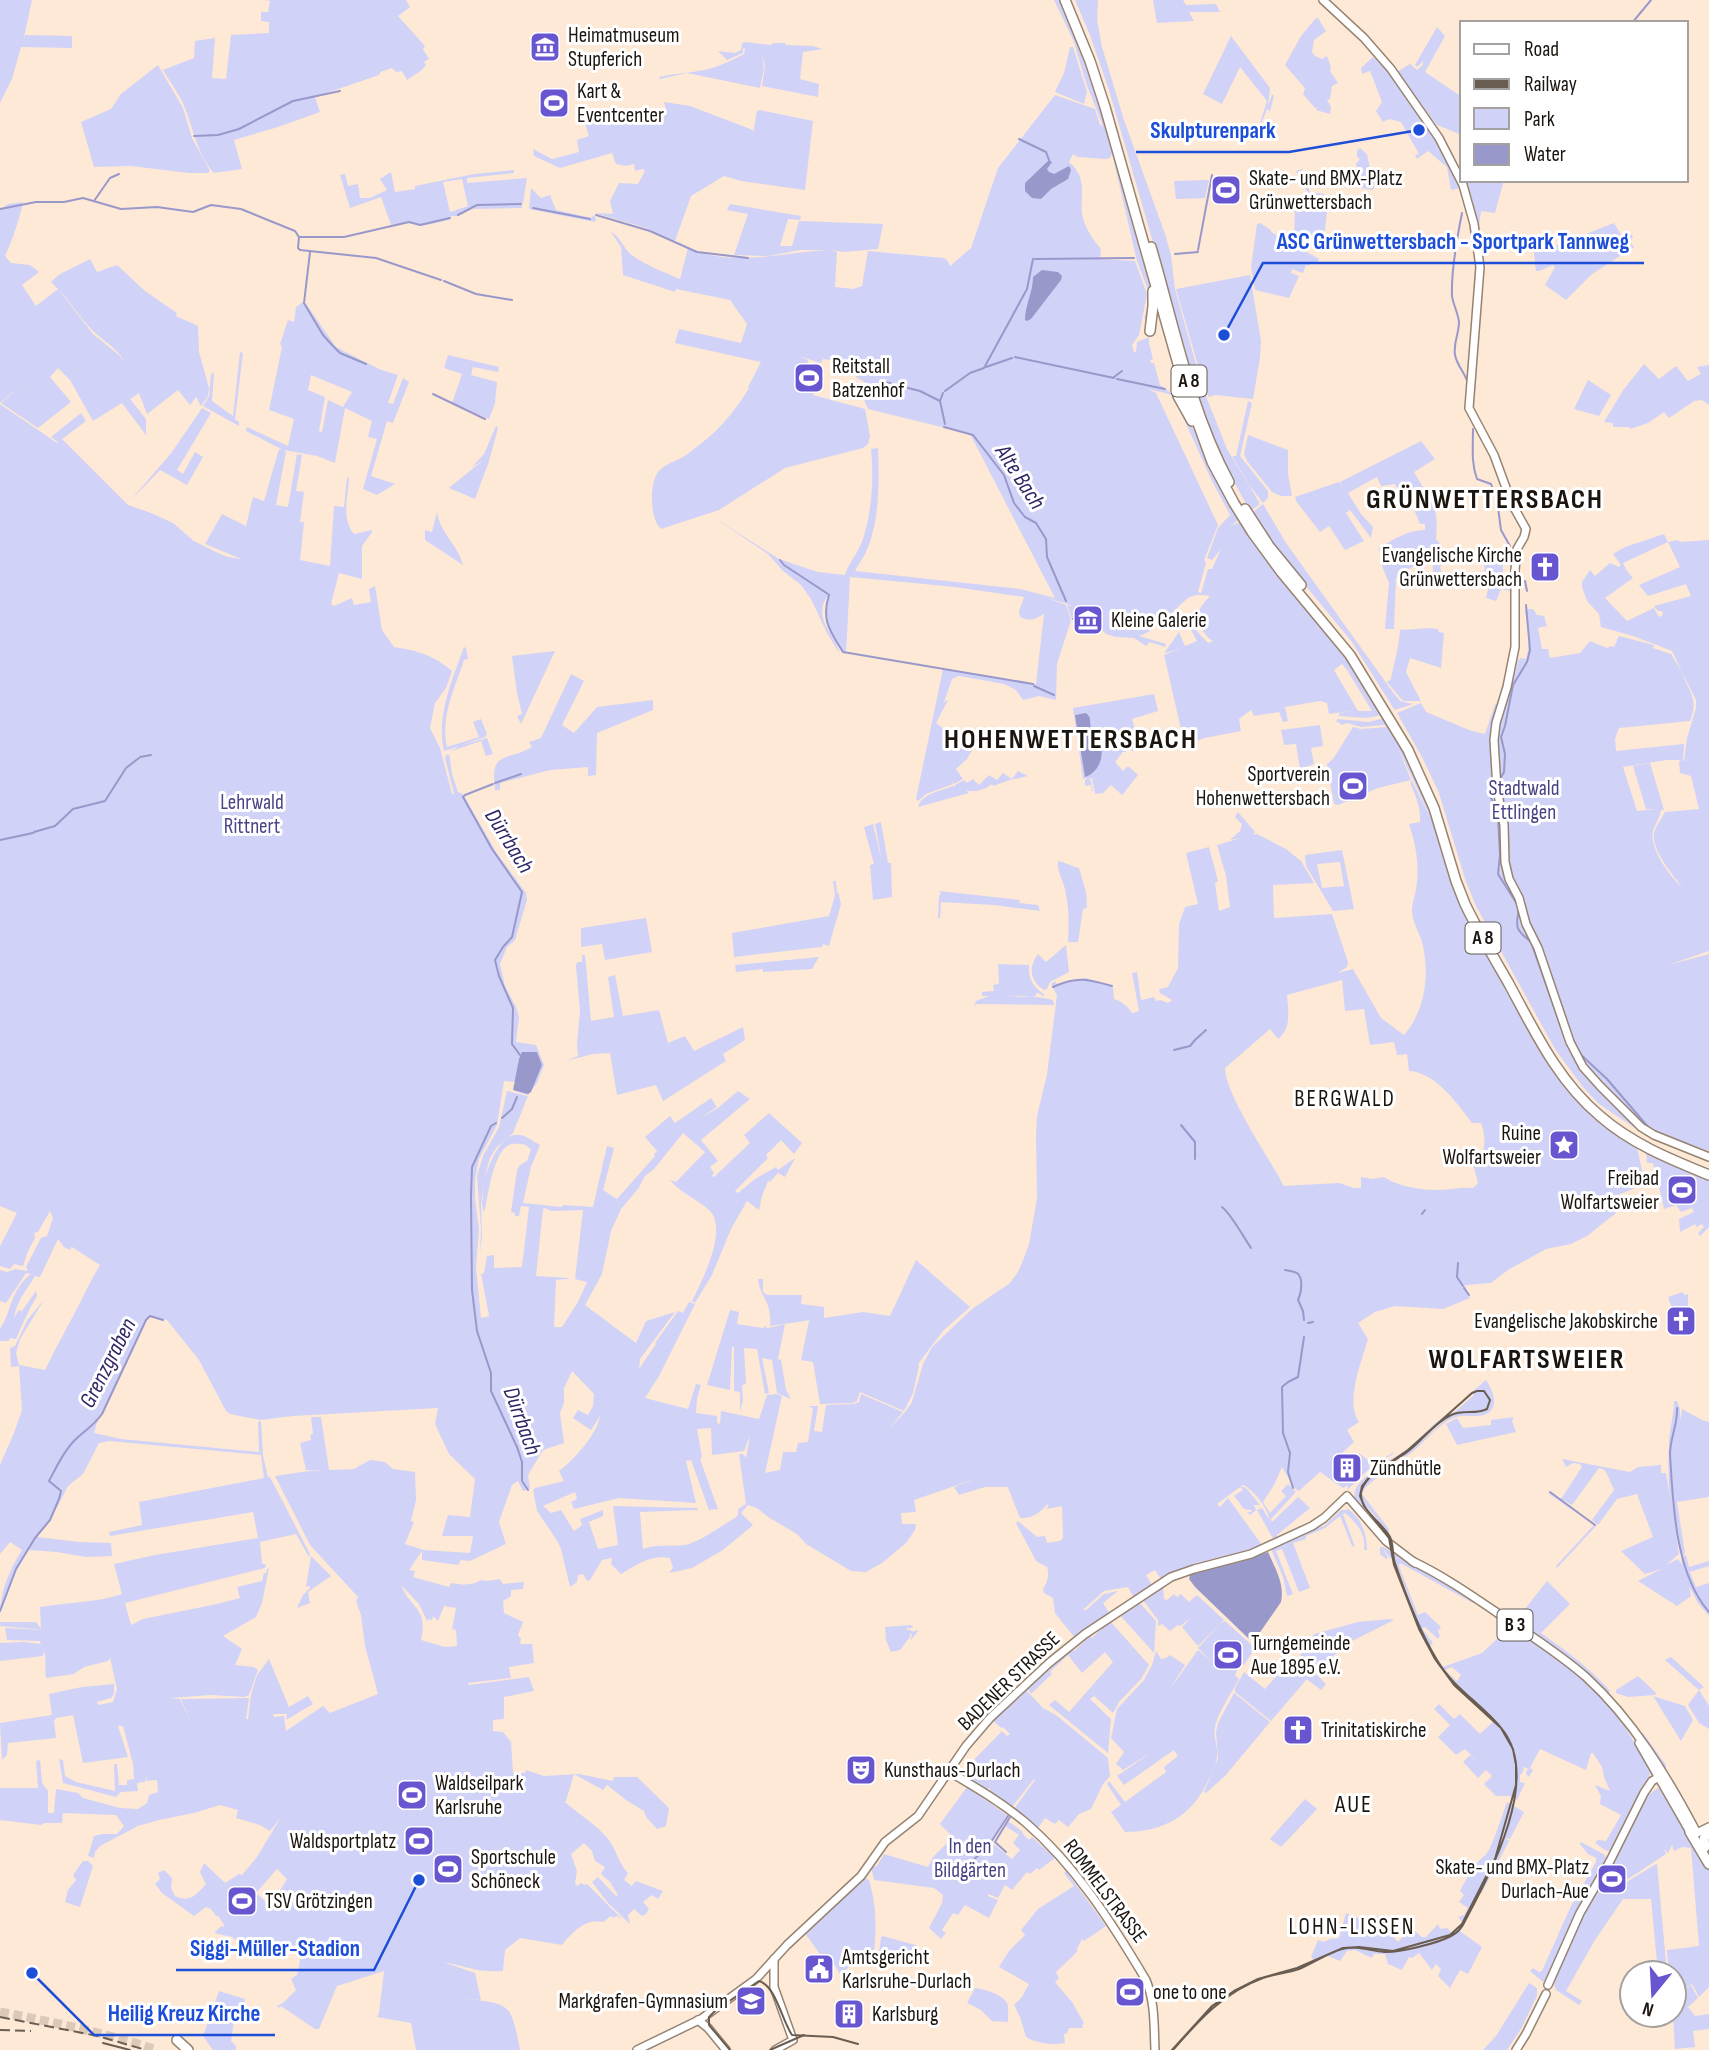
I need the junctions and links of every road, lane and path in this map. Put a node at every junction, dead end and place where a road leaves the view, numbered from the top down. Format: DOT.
graph roads {
  1 [pos="1065,0"];
  2 [pos="1072,0"];
  3 [pos="1322,0"];
  4 [pos="1460,179"];
  5 [pos="1461,182"];
  6 [pos="1151,271"];
  7 [pos="1150,331"];
  8 [pos="1178,396"];
  9 [pos="1203,441"];
  10 [pos="1709,1157"];
  11 [pos="1709,1169"];
  12 [pos="1709,1175"];
  13 [pos="1345,1497"];
  14 [pos="1351,1508"];
  15 [pos="1332,1512"];
  16 [pos="1415,1563"];
  17 [pos="1622,1716"];
  18 [pos="1651,1765"];
  19 [pos="948,1771"];
  20 [pos="1660,1777"];
  21 [pos="1651,1786"];
  22 [pos="1665,1788"];
  23 [pos="1700,1832"];
  24 [pos="1707,1851"];
  25 [pos="1709,1864"];
  26 [pos="774,1958"];
  27 [pos="765,1969"];
  28 [pos="774,1974"];
  29 [pos="707,2015"];
  30 [pos="696,2022"];
  31 [pos="708,2028"];
  32 [pos="637,2050"];
  33 [pos="726,2050"];
  34 [pos="775,2050"];
  35 [pos="1155,2050"];
  36 [pos="1516,2050"];
  1 -- 6 [label="highway, A 8"];
  2 -- 11 [label="highway, A 8"];
  3 -- 4 [label="main road"];
  5 -- 10 [label="main road"];
  6 -- 7 [label="highway"];
  6 -- 9 [label="highway, A 8"];
  8 -- 9 [label="highway"];
  9 -- 12 [label="highway, A 8"];
  13 -- 14 [label="main road, B 3"];
  13 -- 15 [label="main road, BADENER STRASSE"];
  13 -- 16 [label="main road, B 3"];
  14 -- 15 [label="main road, BADENER STRASSE"];
  14 -- 16 [label="main road, B 3"];
  15 -- 19 [label="main road, BADENER STRASSE"];
  16 -- 17 [label="main road, B 3"];
  17 -- 18 [label="main road, B 3"];
  17 -- 20 [label="main road, B 3"];
  18 -- 20 [label="main road, B 3"];
  18 -- 21 [label="main road"];
  19 -- 26 [label="main road, BADENER STRASSE"];
  19 -- 35 [label="main road, ROMMELSTRASSE"];
  20 -- 21 [label="main road"];
  20 -- 22 [label="main road, B 3"];
  20 -- 23 [label="main road, B 3"];
  21 -- 22 [label="main road"];
  21 -- 36 [label="main road"];
  22 -- 23 [label="main road, B 3"];
  23 -- 24 [label="highway"];
  23 -- 25 [label="highway"];
  26 -- 27 [label="main road, BADENER STRASSE"];
  26 -- 28 [label="main road"];
  27 -- 28 [label="main road"];
  27 -- 29 [label="main road, BADENER STRASSE"];
  28 -- 34 [label="main road"];
  29 -- 30 [label="main road, BADENER STRASSE"];
  29 -- 31 [label="main road"];
  30 -- 31 [label="main road"];
  30 -- 32 [label="main road, BADENER STRASSE"];
  31 -- 33 [label="main road"];
}
